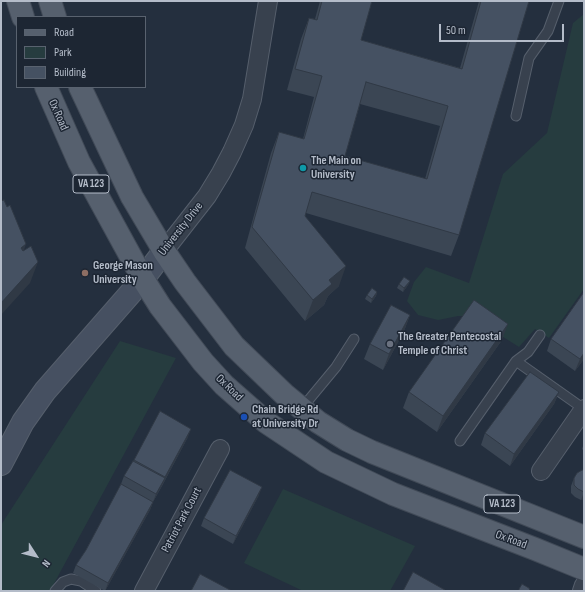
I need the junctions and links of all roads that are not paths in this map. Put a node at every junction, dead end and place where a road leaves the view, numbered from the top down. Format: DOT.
graph roads {
  1 [pos="18,1"];
  2 [pos="50,1"];
  3 [pos="268,1"];
  4 [pos="559,1"];
  5 [pos="23,16"];
  6 [pos="55,16"];
  7 [pos="46,88"];
  8 [pos="80,88"];
  9 [pos="516,116"];
  10 [pos="164,252"];
  11 [pos="143,279"];
  12 [pos="540,335"];
  13 [pos="354,339"];
  14 [pos="516,361"];
  15 [pos="302,408"];
  16 [pos="584,409"];
  17 [pos="460,441"];
  18 [pos="220,449"];
  19 [pos="1,464"];
  20 [pos="541,471"];
  21 [pos="584,537"];
  22 [pos="584,569"];
  23 [pos="584,585"];
  24 [pos="55,591"];
  25 [pos="96,591"];
  26 [pos="144,591"];
  27 [pos="582,591"];
  1 -- 5 [label="main road"];
  2 -- 6 [label="main road"];
  3 -- 10 [label="street, University Drive"];
  4 -- 9 [label="lane"];
  7 -- 11 [label="main road, Ox Road / VA 123"];
  8 -- 10 [label="main road, VA 123"];
  10 -- 11 [label="street, University Drive"];
  10 -- 15 [label="main road, VA 123"];
  11 -- 19 [label="street, University Drive"];
  11 -- 22 [label="main road, Ox Road / VA 123"];
  12 -- 14 [label="lane"];
  13 -- 15 [label="lane"];
  14 -- 16 [label="lane"];
  14 -- 17 [label="lane"];
  15 -- 21 [label="main road, VA 123"];
  16 -- 20 [label="street"];
  18 -- 26 [label="street, Patriot Park Court"];
  23 -- 27 [label="street"];
  24 -- 25 [label="lane"];
}
